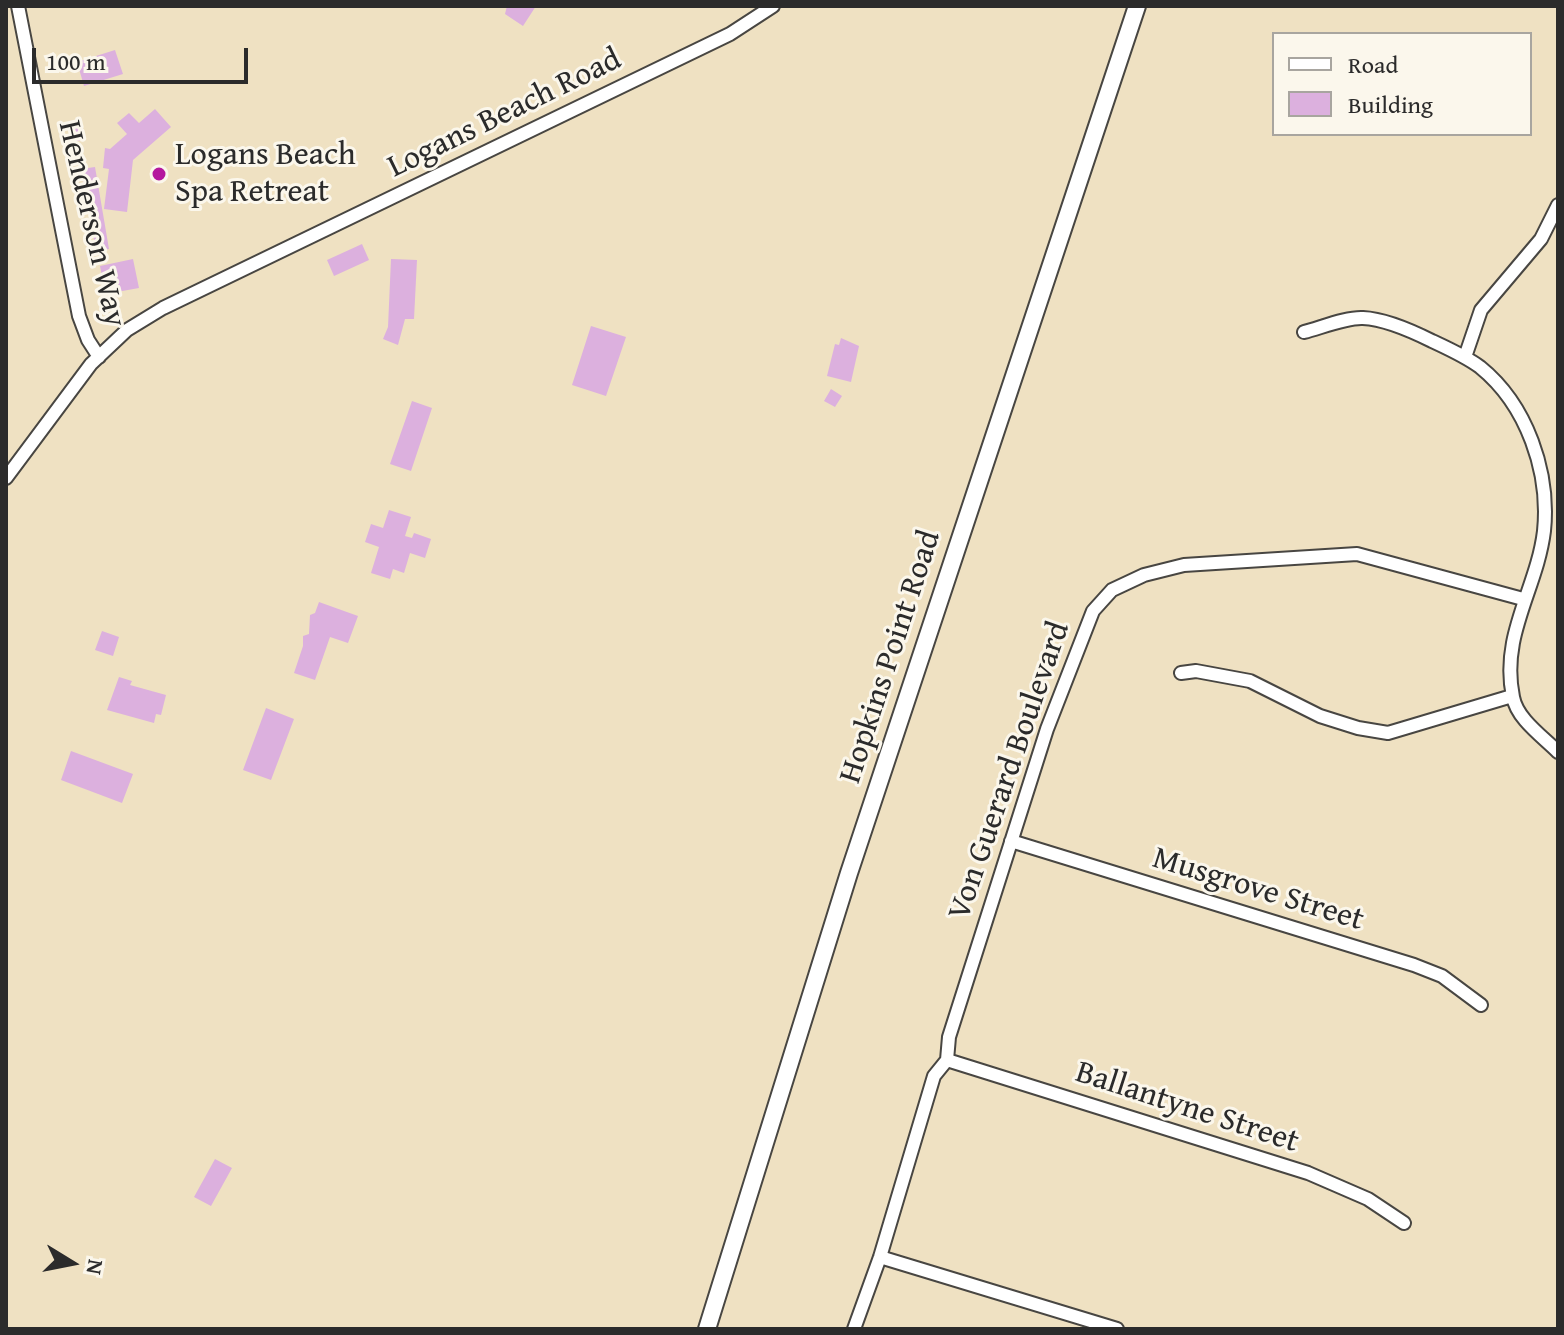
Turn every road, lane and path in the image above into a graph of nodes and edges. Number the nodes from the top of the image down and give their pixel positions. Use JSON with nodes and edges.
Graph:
{"nodes":[{"id":1,"x":18,"y":6,"type":"edge"},
{"id":2,"x":773,"y":6,"type":"edge"},
{"id":3,"x":1137,"y":6,"type":"edge"},
{"id":4,"x":1558,"y":205,"type":"edge"},
{"id":5,"x":1304,"y":332,"type":"dead end"},
{"id":6,"x":99,"y":357,"type":"junction"},
{"id":7,"x":1465,"y":357,"type":"junction"},
{"id":8,"x":6,"y":478,"type":"edge"},
{"id":9,"x":1523,"y":599,"type":"junction"},
{"id":10,"x":1181,"y":673,"type":"dead end"},
{"id":11,"x":1512,"y":696,"type":"junction"},
{"id":12,"x":1558,"y":752,"type":"edge"},
{"id":13,"x":1011,"y":841,"type":"junction"},
{"id":14,"x":1481,"y":1005,"type":"dead end"},
{"id":15,"x":947,"y":1060,"type":"junction"},
{"id":16,"x":1404,"y":1223,"type":"dead end"},
{"id":17,"x":880,"y":1257,"type":"junction"},
{"id":18,"x":707,"y":1329,"type":"edge"},
{"id":19,"x":854,"y":1329,"type":"edge"},
{"id":20,"x":1117,"y":1329,"type":"edge"}],
"edges":[{"from":1,"to":6,"type":"street","name":"Henderson Way"},
{"from":2,"to":6,"type":"street","name":"Logans Beach Road"},
{"from":3,"to":18,"type":"street","name":"Hopkins Point Road"},
{"from":4,"to":7,"type":"street"},
{"from":5,"to":7,"type":"street"},
{"from":6,"to":8,"type":"street","name":"Logans Beach Road"},
{"from":7,"to":9,"type":"street"},
{"from":9,"to":11,"type":"street"},
{"from":9,"to":13,"type":"street","name":"Von Guerard Boulevard"},
{"from":10,"to":11,"type":"street"},
{"from":11,"to":12,"type":"street"},
{"from":13,"to":14,"type":"street","name":"Musgrove Street"},
{"from":13,"to":15,"type":"street","name":"Von Guerard Boulevard"},
{"from":15,"to":16,"type":"street","name":"Ballantyne Street"},
{"from":15,"to":17,"type":"street","name":"Von Guerard Boulevard"},
{"from":17,"to":19,"type":"street","name":"Von Guerard Boulevard"},
{"from":17,"to":20,"type":"street"}]}
